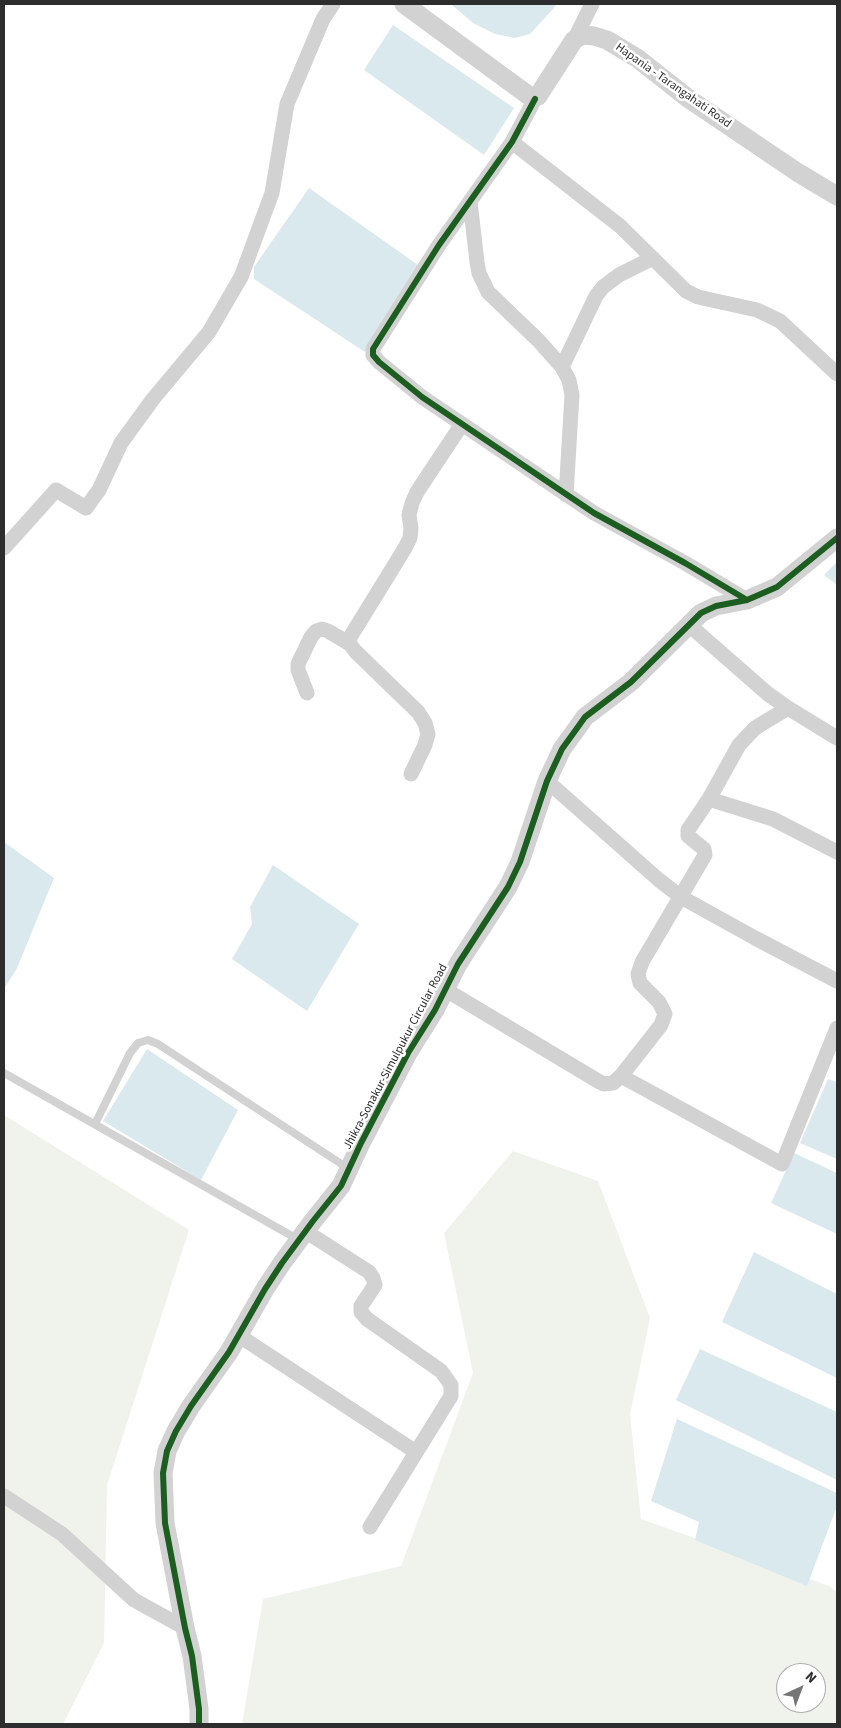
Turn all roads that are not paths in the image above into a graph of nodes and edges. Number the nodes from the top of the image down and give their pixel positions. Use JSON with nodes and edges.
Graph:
{"nodes":[{"id":1,"x":332,"y":4,"type":"edge"},
{"id":2,"x":404,"y":4,"type":"edge"},
{"id":3,"x":592,"y":4,"type":"edge"},
{"id":4,"x":574,"y":40,"type":"junction"},
{"id":5,"x":535,"y":98,"type":"junction"},
{"id":6,"x":512,"y":142,"type":"junction"},
{"id":7,"x":837,"y":196,"type":"edge"},
{"id":8,"x":470,"y":201,"type":"junction"},
{"id":9,"x":653,"y":258,"type":"junction"},
{"id":10,"x":562,"y":366,"type":"junction"},
{"id":11,"x":837,"y":374,"type":"edge"},
{"id":12,"x":462,"y":424,"type":"junction"},
{"id":13,"x":566,"y":495,"type":"junction"},
{"id":14,"x":837,"y":538,"type":"edge"},
{"id":15,"x":4,"y":548,"type":"edge"},
{"id":16,"x":747,"y":600,"type":"junction"},
{"id":17,"x":688,"y":624,"type":"junction"},
{"id":18,"x":350,"y":644,"type":"junction"},
{"id":19,"x":307,"y":693,"type":"dead end"},
{"id":20,"x":788,"y":708,"type":"junction"},
{"id":21,"x":837,"y":738,"type":"edge"},
{"id":22,"x":411,"y":774,"type":"dead end"},
{"id":23,"x":547,"y":781,"type":"junction"},
{"id":24,"x":708,"y":799,"type":"junction"},
{"id":25,"x":837,"y":852,"type":"edge"},
{"id":26,"x":681,"y":897,"type":"junction"},
{"id":27,"x":837,"y":982,"type":"edge"},
{"id":28,"x":446,"y":990,"type":"junction"},
{"id":29,"x":837,"y":1028,"type":"edge"},
{"id":30,"x":4,"y":1072,"type":"edge"},
{"id":31,"x":621,"y":1076,"type":"junction"},
{"id":32,"x":95,"y":1124,"type":"junction"},
{"id":33,"x":349,"y":1169,"type":"junction"},
{"id":34,"x":302,"y":1236,"type":"junction"},
{"id":35,"x":238,"y":1335,"type":"junction"},
{"id":36,"x":416,"y":1452,"type":"junction"},
{"id":37,"x":4,"y":1496,"type":"edge"},
{"id":38,"x":370,"y":1527,"type":"dead end"},
{"id":39,"x":185,"y":1628,"type":"junction"},
{"id":40,"x":199,"y":1724,"type":"edge"}],
"edges":[{"from":1,"to":15,"type":"street"},
{"from":2,"to":5,"type":"street"},
{"from":3,"to":4,"type":"street"},
{"from":4,"to":5,"type":"street"},
{"from":4,"to":7,"type":"street","name":"Hapania - Tarangahati Road"},
{"from":5,"to":6,"type":"street"},
{"from":6,"to":8,"type":"street"},
{"from":6,"to":9,"type":"street"},
{"from":8,"to":10,"type":"street"},
{"from":8,"to":12,"type":"street"},
{"from":9,"to":10,"type":"street"},
{"from":9,"to":11,"type":"street"},
{"from":10,"to":13,"type":"street"},
{"from":12,"to":13,"type":"street"},
{"from":12,"to":18,"type":"street"},
{"from":13,"to":16,"type":"street"},
{"from":14,"to":16,"type":"street","name":"Jhikra-Sonakur-Simulpukur Circular Road"},
{"from":16,"to":17,"type":"street","name":"Jhikra-Sonakur-Simulpukur Circular Road"},
{"from":17,"to":20,"type":"street"},
{"from":17,"to":23,"type":"street","name":"Jhikra-Sonakur-Simulpukur Circular Road"},
{"from":18,"to":19,"type":"street"},
{"from":18,"to":22,"type":"street"},
{"from":20,"to":21,"type":"street"},
{"from":20,"to":24,"type":"street"},
{"from":23,"to":26,"type":"street"},
{"from":23,"to":28,"type":"street","name":"Jhikra-Sonakur-Simulpukur Circular Road"},
{"from":24,"to":25,"type":"street"},
{"from":24,"to":26,"type":"street"},
{"from":26,"to":27,"type":"street"},
{"from":26,"to":31,"type":"street"},
{"from":28,"to":31,"type":"street"},
{"from":28,"to":33,"type":"street","name":"Jhikra-Sonakur-Simulpukur Circular Road"},
{"from":29,"to":31,"type":"street"},
{"from":30,"to":32,"type":"lane"},
{"from":32,"to":33,"type":"lane"},
{"from":32,"to":34,"type":"lane"},
{"from":33,"to":34,"type":"street","name":"Jhikra-Sonakur-Simulpukur Circular Road"},
{"from":34,"to":35,"type":"street","name":"Jhikra-Sonakur-Simulpukur Circular Road"},
{"from":34,"to":36,"type":"street"},
{"from":35,"to":36,"type":"street"},
{"from":35,"to":39,"type":"street","name":"Jhikra-Sonakur-Simulpukur Circular Road"},
{"from":36,"to":38,"type":"street"},
{"from":37,"to":39,"type":"street"},
{"from":39,"to":40,"type":"street","name":"Jhikra-Sonakur-Simulpukur Circular Road"}]}
